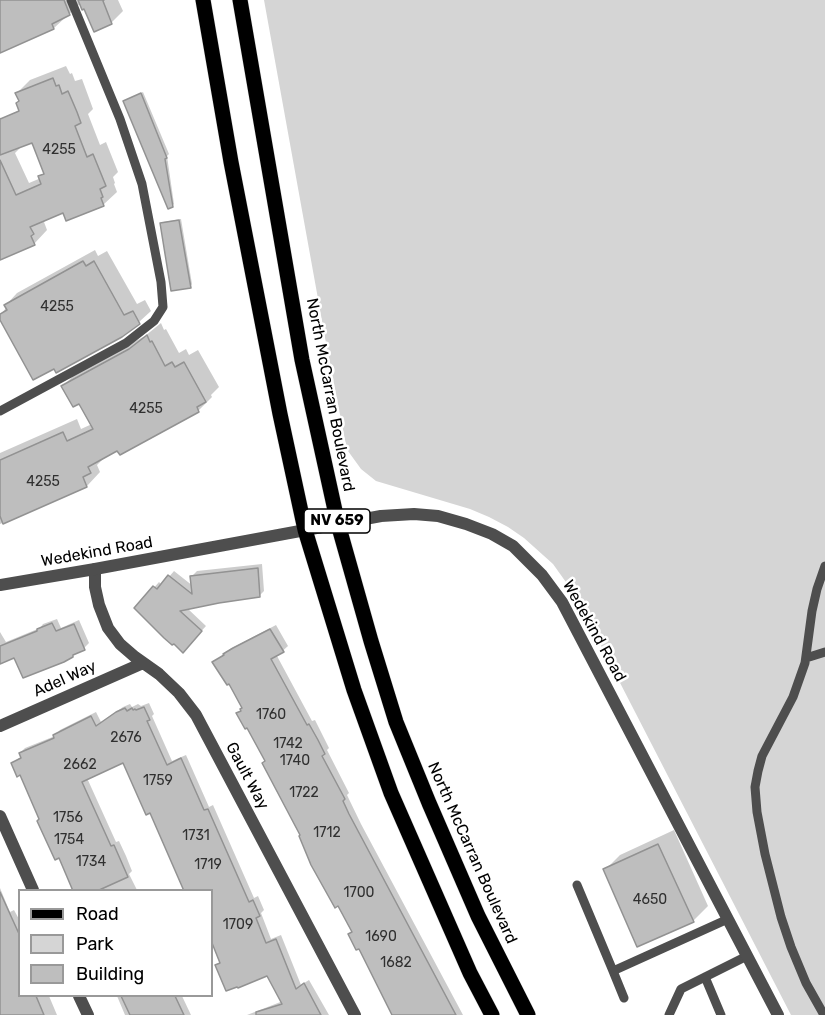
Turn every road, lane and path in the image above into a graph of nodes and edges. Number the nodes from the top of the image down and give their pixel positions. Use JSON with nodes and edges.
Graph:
{"nodes":[{"id":1,"x":71,"y":0,"type":"edge"},
{"id":2,"x":203,"y":0,"type":"edge"},
{"id":3,"x":240,"y":0,"type":"edge"},
{"id":4,"x":0,"y":411,"type":"edge"},
{"id":5,"x":338,"y":524,"type":"junction"},
{"id":6,"x":305,"y":530,"type":"junction"},
{"id":7,"x":825,"y":566,"type":"edge"},
{"id":8,"x":95,"y":569,"type":"junction"},
{"id":9,"x":0,"y":585,"type":"edge"},
{"id":10,"x":825,"y":652,"type":"edge"},
{"id":11,"x":806,"y":658,"type":"junction"},
{"id":12,"x":142,"y":663,"type":"junction"},
{"id":13,"x":0,"y":726,"type":"edge"},
{"id":14,"x":0,"y":816,"type":"edge"},
{"id":15,"x":577,"y":885,"type":"dead end"},
{"id":16,"x":32,"y":889,"type":"edge"},
{"id":17,"x":728,"y":919,"type":"junction"},
{"id":18,"x":747,"y":956,"type":"junction"},
{"id":19,"x":613,"y":971,"type":"junction"},
{"id":20,"x":705,"y":977,"type":"junction"},
{"id":21,"x":79,"y":997,"type":"edge"},
{"id":22,"x":624,"y":998,"type":"dead end"},
{"id":23,"x":88,"y":1015,"type":"edge"},
{"id":24,"x":355,"y":1015,"type":"edge"},
{"id":25,"x":492,"y":1015,"type":"edge"},
{"id":26,"x":528,"y":1015,"type":"edge"},
{"id":27,"x":669,"y":1015,"type":"edge"},
{"id":28,"x":721,"y":1015,"type":"edge"},
{"id":29,"x":778,"y":1015,"type":"edge"},
{"id":30,"x":824,"y":1015,"type":"edge"}],
"edges":[{"from":1,"to":4,"type":"lane"},
{"from":2,"to":6,"type":"main road","number":"NV 659"},
{"from":3,"to":5,"type":"main road","name":"North McCarran Boulevard","number":"NV 659"},
{"from":5,"to":6,"type":"street","name":"Wedekind Road"},
{"from":5,"to":17,"type":"street","name":"Wedekind Road"},
{"from":5,"to":26,"type":"main road","name":"North McCarran Boulevard","number":"NV 659"},
{"from":6,"to":8,"type":"street","name":"Wedekind Road"},
{"from":6,"to":25,"type":"main road","number":"NV 659"},
{"from":7,"to":11,"type":"lane"},
{"from":8,"to":9,"type":"street","name":"Wedekind Road"},
{"from":8,"to":12,"type":"street","name":"Gault Way"},
{"from":10,"to":11,"type":"lane"},
{"from":11,"to":30,"type":"lane"},
{"from":12,"to":13,"type":"street","name":"Adel Way"},
{"from":12,"to":24,"type":"street","name":"Gault Way"},
{"from":14,"to":16,"type":"street"},
{"from":15,"to":19,"type":"lane"},
{"from":17,"to":18,"type":"street","name":"Wedekind Road"},
{"from":17,"to":19,"type":"lane"},
{"from":18,"to":20,"type":"lane"},
{"from":18,"to":29,"type":"street","name":"Wedekind Road"},
{"from":19,"to":22,"type":"lane"},
{"from":20,"to":27,"type":"lane"},
{"from":20,"to":28,"type":"lane"},
{"from":21,"to":23,"type":"street"}]}
